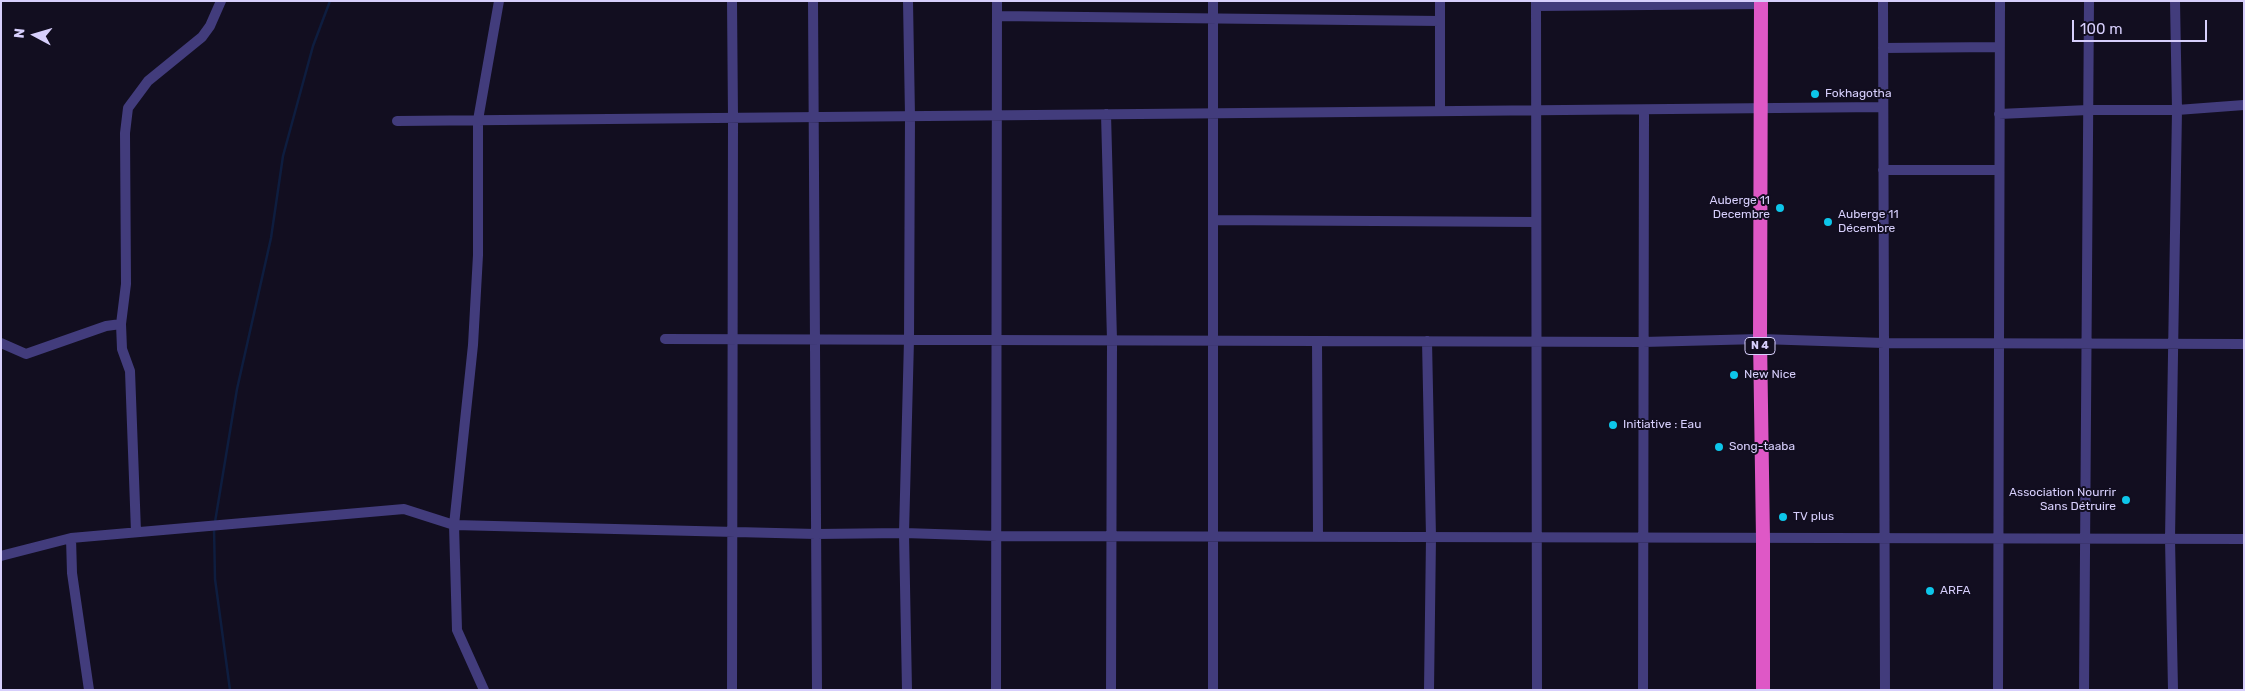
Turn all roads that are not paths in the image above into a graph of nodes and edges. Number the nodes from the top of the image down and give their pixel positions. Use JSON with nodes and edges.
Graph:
{"nodes":[{"id":1,"x":221,"y":1,"type":"edge"},
{"id":2,"x":499,"y":1,"type":"edge"},
{"id":3,"x":732,"y":1,"type":"edge"},
{"id":4,"x":813,"y":1,"type":"edge"},
{"id":5,"x":908,"y":1,"type":"edge"},
{"id":6,"x":997,"y":1,"type":"edge"},
{"id":7,"x":1213,"y":1,"type":"edge"},
{"id":8,"x":1440,"y":1,"type":"edge"},
{"id":9,"x":1883,"y":1,"type":"edge"},
{"id":10,"x":2000,"y":1,"type":"edge"},
{"id":11,"x":2089,"y":1,"type":"edge"},
{"id":12,"x":2175,"y":1,"type":"edge"},
{"id":13,"x":1761,"y":2,"type":"edge"},
{"id":14,"x":1536,"y":4,"type":"edge"},
{"id":15,"x":997,"y":16,"type":"junction"},
{"id":16,"x":1213,"y":18,"type":"junction"},
{"id":17,"x":1440,"y":22,"type":"junction"},
{"id":18,"x":1999,"y":46,"type":"junction"},
{"id":19,"x":1883,"y":48,"type":"junction"},
{"id":20,"x":2244,"y":105,"type":"edge"},
{"id":21,"x":1883,"y":107,"type":"junction"},
{"id":22,"x":1761,"y":109,"type":"junction"},
{"id":23,"x":1536,"y":110,"type":"junction"},
{"id":24,"x":1644,"y":110,"type":"junction"},
{"id":25,"x":2088,"y":110,"type":"junction"},
{"id":26,"x":2176,"y":110,"type":"junction"},
{"id":27,"x":1440,"y":111,"type":"junction"},
{"id":28,"x":1106,"y":114,"type":"junction"},
{"id":29,"x":1213,"y":114,"type":"junction"},
{"id":30,"x":1999,"y":114,"type":"junction"},
{"id":31,"x":910,"y":116,"type":"junction"},
{"id":32,"x":997,"y":116,"type":"junction"},
{"id":33,"x":814,"y":117,"type":"junction"},
{"id":34,"x":734,"y":118,"type":"junction"},
{"id":35,"x":478,"y":120,"type":"junction"},
{"id":36,"x":397,"y":121,"type":"dead end"},
{"id":37,"x":1883,"y":170,"type":"junction"},
{"id":38,"x":1999,"y":170,"type":"junction"},
{"id":39,"x":1213,"y":220,"type":"junction"},
{"id":40,"x":1536,"y":222,"type":"junction"},
{"id":41,"x":121,"y":324,"type":"junction"},
{"id":42,"x":665,"y":339,"type":"dead end"},
{"id":43,"x":1760,"y":339,"type":"junction"},
{"id":44,"x":733,"y":340,"type":"junction"},
{"id":45,"x":815,"y":340,"type":"junction"},
{"id":46,"x":909,"y":340,"type":"junction"},
{"id":47,"x":998,"y":340,"type":"junction"},
{"id":48,"x":1112,"y":340,"type":"junction"},
{"id":49,"x":1213,"y":341,"type":"junction"},
{"id":50,"x":1316,"y":341,"type":"junction"},
{"id":51,"x":1427,"y":341,"type":"junction"},
{"id":52,"x":1536,"y":342,"type":"junction"},
{"id":53,"x":1643,"y":342,"type":"junction"},
{"id":54,"x":1,"y":343,"type":"edge"},
{"id":55,"x":1884,"y":343,"type":"junction"},
{"id":56,"x":1998,"y":343,"type":"junction"},
{"id":57,"x":2086,"y":344,"type":"junction"},
{"id":58,"x":2173,"y":344,"type":"junction"},
{"id":59,"x":2244,"y":344,"type":"edge"},
{"id":60,"x":454,"y":525,"type":"junction"},
{"id":61,"x":732,"y":531,"type":"junction"},
{"id":62,"x":136,"y":532,"type":"junction"},
{"id":63,"x":904,"y":533,"type":"junction"},
{"id":64,"x":816,"y":534,"type":"junction"},
{"id":65,"x":997,"y":536,"type":"junction"},
{"id":66,"x":1110,"y":536,"type":"junction"},
{"id":67,"x":1214,"y":536,"type":"junction"},
{"id":68,"x":1318,"y":536,"type":"junction"},
{"id":69,"x":1431,"y":537,"type":"junction"},
{"id":70,"x":1536,"y":537,"type":"junction"},
{"id":71,"x":71,"y":538,"type":"junction"},
{"id":72,"x":1642,"y":538,"type":"junction"},
{"id":73,"x":1763,"y":538,"type":"junction"},
{"id":74,"x":1884,"y":538,"type":"junction"},
{"id":75,"x":1997,"y":538,"type":"junction"},
{"id":76,"x":2085,"y":539,"type":"junction"},
{"id":77,"x":2170,"y":539,"type":"junction"},
{"id":78,"x":2244,"y":539,"type":"edge"},
{"id":79,"x":1,"y":556,"type":"edge"},
{"id":80,"x":89,"y":690,"type":"edge"},
{"id":81,"x":484,"y":690,"type":"edge"},
{"id":82,"x":732,"y":690,"type":"edge"},
{"id":83,"x":817,"y":690,"type":"edge"},
{"id":84,"x":907,"y":690,"type":"edge"},
{"id":85,"x":996,"y":690,"type":"edge"},
{"id":86,"x":1111,"y":690,"type":"edge"},
{"id":87,"x":1213,"y":690,"type":"edge"},
{"id":88,"x":1429,"y":690,"type":"edge"},
{"id":89,"x":1537,"y":690,"type":"edge"},
{"id":90,"x":1643,"y":690,"type":"edge"},
{"id":91,"x":1763,"y":690,"type":"edge"},
{"id":92,"x":1885,"y":690,"type":"edge"},
{"id":93,"x":1998,"y":690,"type":"edge"},
{"id":94,"x":2084,"y":690,"type":"edge"},
{"id":95,"x":2173,"y":690,"type":"edge"}],
"edges":[{"from":1,"to":41,"type":"street"},
{"from":2,"to":35,"type":"street"},
{"from":3,"to":34,"type":"street"},
{"from":4,"to":33,"type":"street"},
{"from":5,"to":31,"type":"street"},
{"from":6,"to":15,"type":"street"},
{"from":7,"to":16,"type":"street"},
{"from":8,"to":17,"type":"street"},
{"from":9,"to":19,"type":"street"},
{"from":10,"to":18,"type":"street"},
{"from":11,"to":25,"type":"street"},
{"from":12,"to":26,"type":"street"},
{"from":13,"to":14,"type":"street"},
{"from":13,"to":22,"type":"highway","number":"N 4"},
{"from":14,"to":23,"type":"street"},
{"from":15,"to":16,"type":"street"},
{"from":15,"to":32,"type":"street"},
{"from":16,"to":17,"type":"street"},
{"from":16,"to":29,"type":"street"},
{"from":17,"to":27,"type":"street"},
{"from":18,"to":19,"type":"street"},
{"from":18,"to":30,"type":"street"},
{"from":19,"to":21,"type":"street"},
{"from":20,"to":26,"type":"street"},
{"from":21,"to":22,"type":"street"},
{"from":21,"to":37,"type":"street"},
{"from":22,"to":24,"type":"street"},
{"from":22,"to":43,"type":"highway","number":"N 4"},
{"from":23,"to":24,"type":"street"},
{"from":23,"to":27,"type":"street"},
{"from":23,"to":40,"type":"street"},
{"from":24,"to":53,"type":"street"},
{"from":25,"to":26,"type":"street"},
{"from":25,"to":30,"type":"street"},
{"from":25,"to":57,"type":"street"},
{"from":26,"to":58,"type":"street"},
{"from":27,"to":29,"type":"street"},
{"from":28,"to":29,"type":"street"},
{"from":28,"to":32,"type":"street"},
{"from":28,"to":48,"type":"street"},
{"from":29,"to":39,"type":"street"},
{"from":30,"to":38,"type":"street"},
{"from":31,"to":32,"type":"street"},
{"from":31,"to":33,"type":"street"},
{"from":31,"to":46,"type":"street"},
{"from":32,"to":47,"type":"street"},
{"from":33,"to":34,"type":"street"},
{"from":33,"to":45,"type":"street"},
{"from":34,"to":35,"type":"street"},
{"from":34,"to":44,"type":"street"},
{"from":35,"to":36,"type":"street"},
{"from":35,"to":60,"type":"street"},
{"from":37,"to":38,"type":"street"},
{"from":37,"to":55,"type":"street"},
{"from":38,"to":56,"type":"street"},
{"from":39,"to":40,"type":"street"},
{"from":39,"to":49,"type":"street"},
{"from":40,"to":52,"type":"street"},
{"from":41,"to":54,"type":"street"},
{"from":41,"to":62,"type":"street"},
{"from":42,"to":44,"type":"street"},
{"from":43,"to":53,"type":"street"},
{"from":43,"to":55,"type":"street"},
{"from":43,"to":73,"type":"highway","number":"N 4"},
{"from":44,"to":45,"type":"street"},
{"from":44,"to":61,"type":"street"},
{"from":45,"to":46,"type":"street"},
{"from":45,"to":64,"type":"street"},
{"from":46,"to":47,"type":"street"},
{"from":46,"to":63,"type":"street"},
{"from":47,"to":48,"type":"street"},
{"from":47,"to":65,"type":"street"},
{"from":48,"to":49,"type":"street"},
{"from":48,"to":66,"type":"street"},
{"from":49,"to":50,"type":"street"},
{"from":49,"to":67,"type":"street"},
{"from":50,"to":51,"type":"street"},
{"from":50,"to":68,"type":"street"},
{"from":51,"to":52,"type":"street"},
{"from":51,"to":69,"type":"street"},
{"from":52,"to":53,"type":"street"},
{"from":52,"to":70,"type":"street"},
{"from":53,"to":72,"type":"street"},
{"from":55,"to":56,"type":"street"},
{"from":55,"to":74,"type":"street"},
{"from":56,"to":57,"type":"street"},
{"from":56,"to":75,"type":"street"},
{"from":57,"to":58,"type":"street"},
{"from":57,"to":76,"type":"street"},
{"from":58,"to":59,"type":"street"},
{"from":58,"to":77,"type":"street"},
{"from":60,"to":61,"type":"street"},
{"from":60,"to":62,"type":"street"},
{"from":60,"to":81,"type":"street"},
{"from":61,"to":64,"type":"street"},
{"from":61,"to":82,"type":"street"},
{"from":62,"to":71,"type":"street"},
{"from":63,"to":64,"type":"street"},
{"from":63,"to":65,"type":"street"},
{"from":63,"to":84,"type":"street"},
{"from":64,"to":83,"type":"street"},
{"from":65,"to":66,"type":"street"},
{"from":65,"to":85,"type":"street"},
{"from":66,"to":67,"type":"street"},
{"from":66,"to":86,"type":"street"},
{"from":67,"to":68,"type":"street"},
{"from":67,"to":87,"type":"street"},
{"from":68,"to":69,"type":"street"},
{"from":69,"to":70,"type":"street"},
{"from":69,"to":88,"type":"street"},
{"from":70,"to":72,"type":"street"},
{"from":70,"to":89,"type":"street"},
{"from":71,"to":79,"type":"street"},
{"from":71,"to":80,"type":"street"},
{"from":72,"to":73,"type":"street"},
{"from":72,"to":90,"type":"street"},
{"from":73,"to":74,"type":"street"},
{"from":73,"to":91,"type":"highway","number":"N 4"},
{"from":74,"to":75,"type":"street"},
{"from":74,"to":92,"type":"street"},
{"from":75,"to":76,"type":"street"},
{"from":75,"to":93,"type":"street"},
{"from":76,"to":77,"type":"street"},
{"from":76,"to":94,"type":"street"},
{"from":77,"to":78,"type":"street"},
{"from":77,"to":95,"type":"street"}]}
